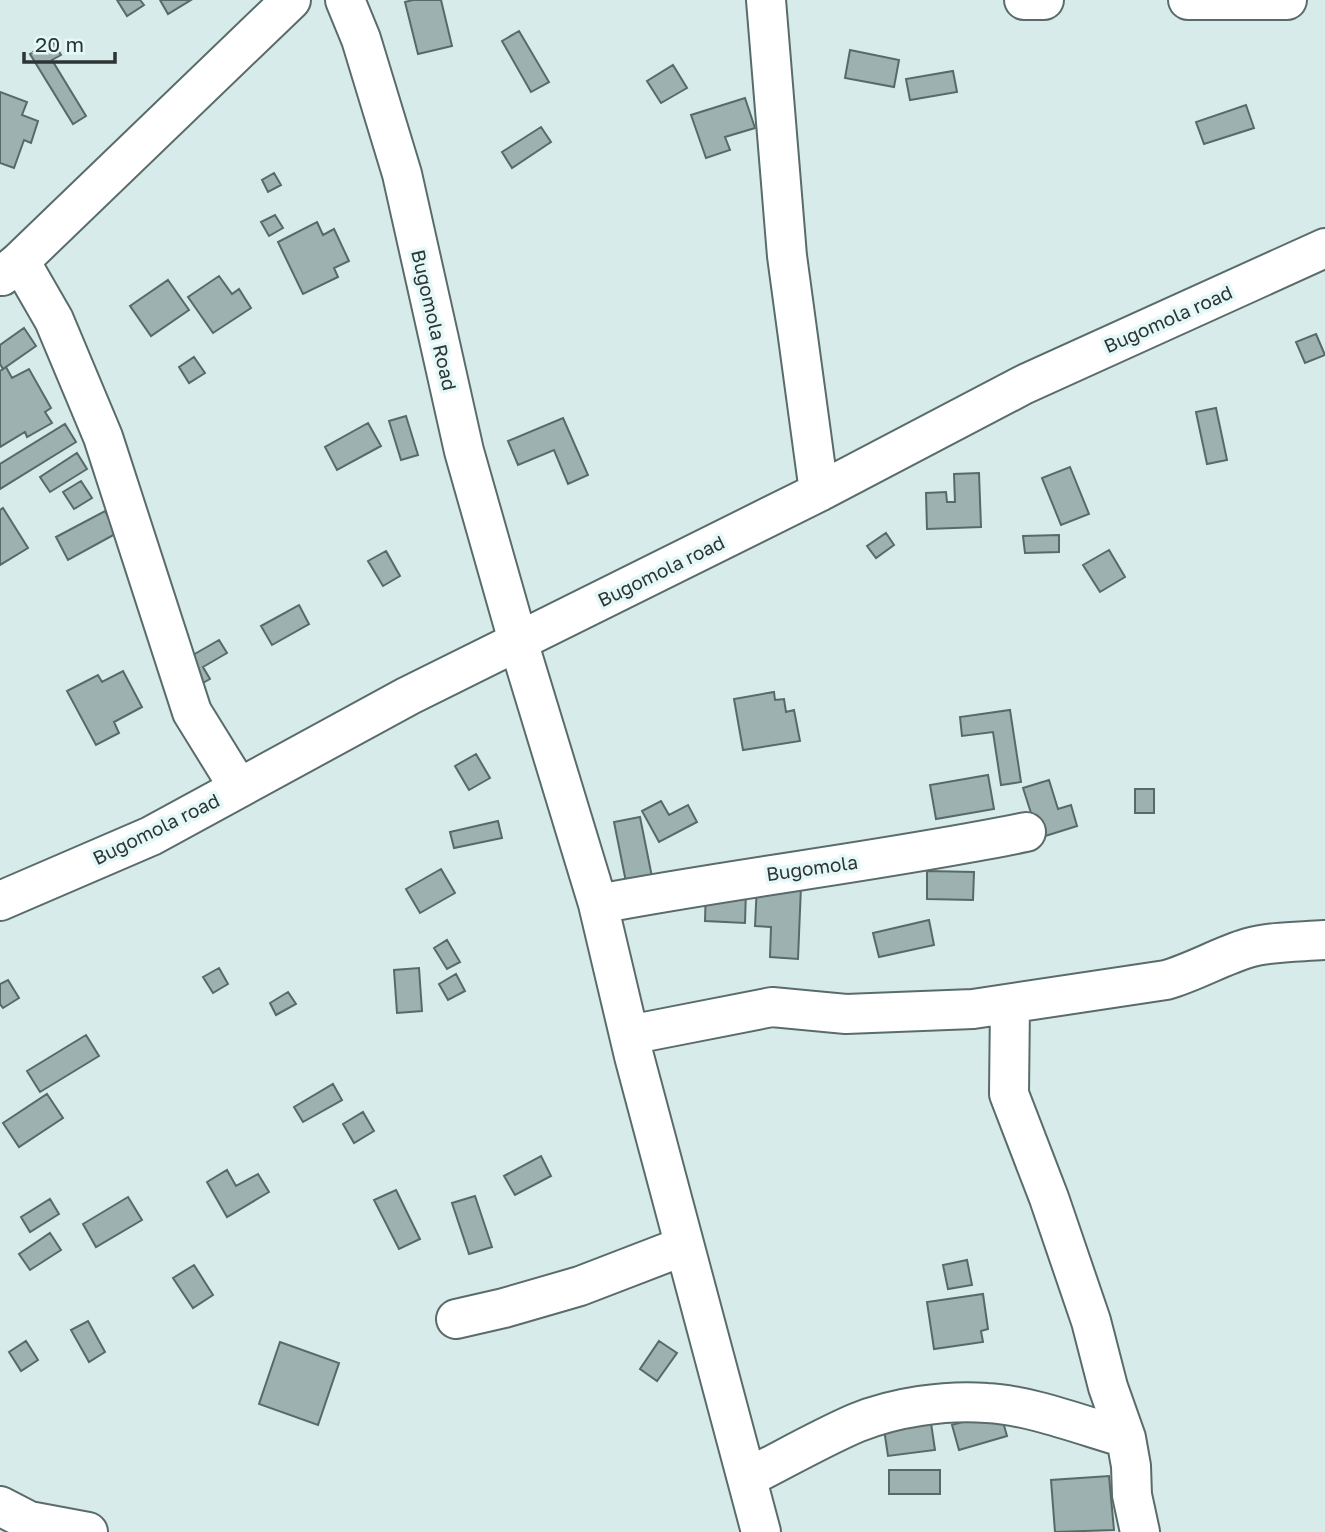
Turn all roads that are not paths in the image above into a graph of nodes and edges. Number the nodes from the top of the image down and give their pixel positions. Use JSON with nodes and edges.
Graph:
{"nodes":[{"id":1,"x":291,"y":0,"type":"edge"},
{"id":2,"x":345,"y":0,"type":"edge"},
{"id":3,"x":766,"y":0,"type":"edge"},
{"id":4,"x":1024,"y":0,"type":"edge"},
{"id":5,"x":1044,"y":0,"type":"edge"},
{"id":6,"x":1188,"y":0,"type":"edge"},
{"id":7,"x":1287,"y":0,"type":"edge"},
{"id":8,"x":1325,"y":248,"type":"edge"},
{"id":9,"x":10,"y":269,"type":"edge"},
{"id":10,"x":819,"y":492,"type":"junction"},
{"id":11,"x":517,"y":641,"type":"junction"},
{"id":12,"x":239,"y":788,"type":"junction"},
{"id":13,"x":1027,"y":832,"type":"dead end"},
{"id":14,"x":0,"y":901,"type":"edge"},
{"id":15,"x":598,"y":904,"type":"junction"},
{"id":16,"x":1325,"y":940,"type":"edge"},
{"id":17,"x":1010,"y":1004,"type":"junction"},
{"id":18,"x":629,"y":1035,"type":"junction"},
{"id":19,"x":684,"y":1246,"type":"junction"},
{"id":20,"x":456,"y":1319,"type":"dead end"},
{"id":21,"x":1126,"y":1438,"type":"junction"},
{"id":22,"x":747,"y":1478,"type":"junction"},
{"id":23,"x":0,"y":1506,"type":"edge"},
{"id":24,"x":88,"y":1532,"type":"edge"},
{"id":25,"x":761,"y":1532,"type":"edge"},
{"id":26,"x":1140,"y":1532,"type":"edge"}],
"edges":[{"from":1,"to":9,"type":"street"},
{"from":2,"to":11,"type":"street","name":"Bugomola Road"},
{"from":3,"to":10,"type":"street"},
{"from":4,"to":5,"type":"street"},
{"from":6,"to":7,"type":"street"},
{"from":8,"to":10,"type":"street","name":"Bugomola road"},
{"from":9,"to":12,"type":"street"},
{"from":10,"to":11,"type":"street","name":"Bugomola road"},
{"from":11,"to":12,"type":"street","name":"Bugomola road"},
{"from":11,"to":15,"type":"street","name":"Bugomola Road"},
{"from":12,"to":14,"type":"street","name":"Bugomola road"},
{"from":13,"to":15,"type":"street","name":"Bugomola"},
{"from":15,"to":18,"type":"street","name":"Bugomola Road"},
{"from":16,"to":17,"type":"street"},
{"from":17,"to":18,"type":"street"},
{"from":17,"to":21,"type":"street"},
{"from":18,"to":19,"type":"street","name":"Bugomola Road"},
{"from":19,"to":20,"type":"street"},
{"from":19,"to":22,"type":"street","name":"Bugomola Road"},
{"from":21,"to":22,"type":"street"},
{"from":21,"to":26,"type":"street"},
{"from":22,"to":25,"type":"street","name":"Bugomola Road"},
{"from":23,"to":24,"type":"street"}]}
